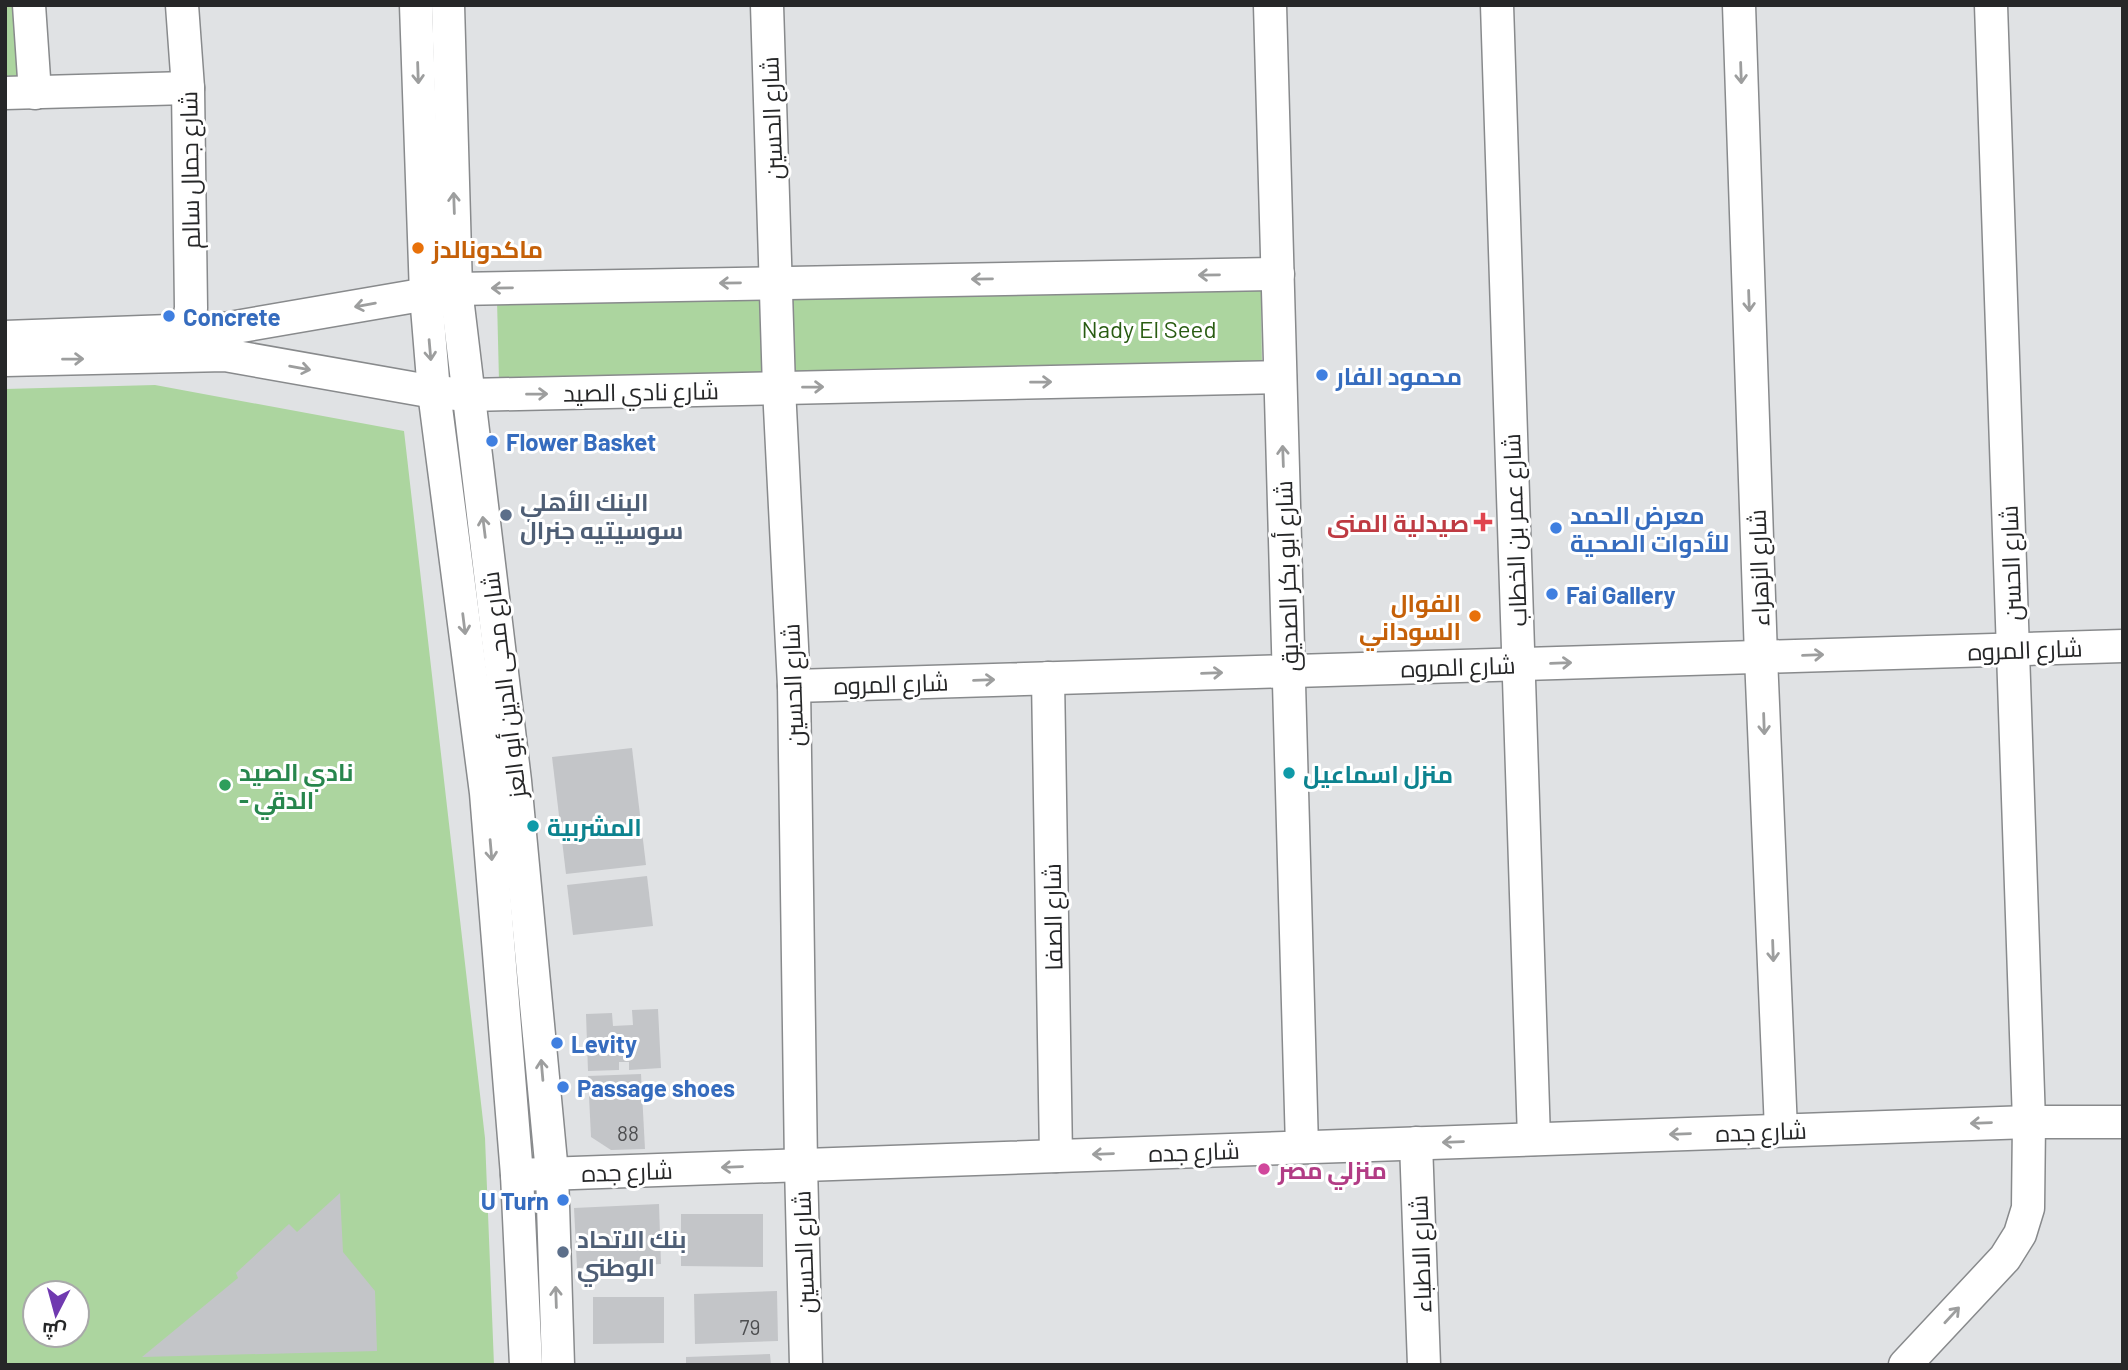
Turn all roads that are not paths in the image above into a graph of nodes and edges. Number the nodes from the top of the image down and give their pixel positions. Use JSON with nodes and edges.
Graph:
{"nodes":[{"id":1,"x":29,"y":5,"type":"edge"},
{"id":2,"x":182,"y":5,"type":"edge"},
{"id":3,"x":416,"y":5,"type":"edge"},
{"id":4,"x":449,"y":5,"type":"edge"},
{"id":5,"x":767,"y":5,"type":"edge"},
{"id":6,"x":1270,"y":5,"type":"edge"},
{"id":7,"x":1497,"y":5,"type":"edge"},
{"id":8,"x":1739,"y":5,"type":"edge"},
{"id":9,"x":1991,"y":5,"type":"edge"},
{"id":10,"x":188,"y":88,"type":"junction"},
{"id":11,"x":20,"y":93,"type":"edge"},
{"id":12,"x":1278,"y":274,"type":"junction"},
{"id":13,"x":776,"y":282,"type":"junction"},
{"id":14,"x":456,"y":289,"type":"junction"},
{"id":15,"x":426,"y":295,"type":"junction"},
{"id":16,"x":182,"y":332,"type":"junction"},
{"id":17,"x":5,"y":337,"type":"edge"},
{"id":18,"x":5,"y":360,"type":"edge"},
{"id":19,"x":1280,"y":377,"type":"junction"},
{"id":20,"x":779,"y":388,"type":"junction"},
{"id":21,"x":434,"y":392,"type":"junction"},
{"id":22,"x":468,"y":396,"type":"junction"},
{"id":23,"x":2123,"y":646,"type":"edge"},
{"id":24,"x":2013,"y":649,"type":"junction"},
{"id":25,"x":1761,"y":657,"type":"junction"},
{"id":26,"x":1518,"y":664,"type":"junction"},
{"id":27,"x":1289,"y":671,"type":"junction"},
{"id":28,"x":1048,"y":678,"type":"junction"},
{"id":29,"x":794,"y":686,"type":"junction"},
{"id":30,"x":2029,"y":1122,"type":"junction"},
{"id":31,"x":2123,"y":1122,"type":"edge"},
{"id":32,"x":1781,"y":1130,"type":"junction"},
{"id":33,"x":1534,"y":1139,"type":"junction"},
{"id":34,"x":1416,"y":1143,"type":"junction"},
{"id":35,"x":1302,"y":1147,"type":"junction"},
{"id":36,"x":1056,"y":1156,"type":"junction"},
{"id":37,"x":801,"y":1165,"type":"junction"},
{"id":38,"x":552,"y":1173,"type":"junction"},
{"id":39,"x":517,"y":1175,"type":"junction"},
{"id":40,"x":527,"y":1365,"type":"edge"},
{"id":41,"x":558,"y":1365,"type":"edge"},
{"id":42,"x":806,"y":1365,"type":"edge"},
{"id":43,"x":1424,"y":1365,"type":"edge"},
{"id":44,"x":1905,"y":1365,"type":"edge"}],
"edges":[{"from":1,"to":11,"type":"street"},
{"from":2,"to":10,"type":"street","name":"شارع جمال سالم"},
{"from":3,"to":15,"type":"street","name":"شارع محى الدين أبو العز","one_way":true},
{"from":14,"to":4,"type":"street","name":"شارع محى الدين أبو العز","one_way":true},
{"from":5,"to":13,"type":"street","name":"شارع الحسين"},
{"from":6,"to":12,"type":"street","name":"شارع أبو بكر الصديق"},
{"from":7,"to":26,"type":"street","name":"شارع عمر بن الخطاب"},
{"from":8,"to":25,"type":"street","name":"شارع الزهراء","one_way":true},
{"from":9,"to":24,"type":"street","name":"شارع الحسن"},
{"from":10,"to":11,"type":"street"},
{"from":10,"to":16,"type":"street","name":"شارع جمال سالم"},
{"from":12,"to":13,"type":"street","one_way":true},
{"from":12,"to":19,"type":"street","name":"شارع أبو بكر الصديق"},
{"from":13,"to":14,"type":"street","one_way":true},
{"from":13,"to":20,"type":"street","name":"شارع الحسين"},
{"from":14,"to":15,"type":"street"},
{"from":14,"to":22,"type":"street","name":"شارع محى الدين أبو العز"},
{"from":15,"to":16,"type":"street","one_way":true},
{"from":15,"to":21,"type":"street","name":"شارع محى الدين أبو العز","one_way":true},
{"from":16,"to":17,"type":"street"},
{"from":18,"to":21,"type":"street","name":"شارع نادي الصيد","one_way":true},
{"from":20,"to":19,"type":"street","name":"شارع نادي الصيد","one_way":true},
{"from":27,"to":19,"type":"street","name":"شارع أبو بكر الصديق","one_way":true},
{"from":22,"to":20,"type":"street","name":"شارع نادي الصيد","one_way":true},
{"from":20,"to":29,"type":"street","name":"شارع الحسين"},
{"from":21,"to":22,"type":"street","name":"شارع نادي الصيد"},
{"from":21,"to":39,"type":"street","name":"شارع محى الدين أبو العز","one_way":true},
{"from":38,"to":22,"type":"street","name":"شارع محى الدين أبو العز","one_way":true},
{"from":23,"to":24,"type":"street","name":"شارع المروه"},
{"from":25,"to":24,"type":"street","name":"شارع المروه","one_way":true},
{"from":24,"to":30,"type":"street","name":"شارع الحسن"},
{"from":26,"to":25,"type":"street","name":"شارع المروه","one_way":true},
{"from":25,"to":32,"type":"street","name":"شارع الزهراء","one_way":true},
{"from":26,"to":27,"type":"street","name":"شارع المروه"},
{"from":26,"to":33,"type":"street","name":"شارع عمر بن الخطاب"},
{"from":28,"to":27,"type":"street","name":"شارع المروه","one_way":true},
{"from":27,"to":35,"type":"street","name":"شارع أبو بكر الصديق"},
{"from":29,"to":28,"type":"street","name":"شارع المروه","one_way":true},
{"from":28,"to":36,"type":"street","name":"شارع الصفا"},
{"from":29,"to":37,"type":"street","name":"شارع الحسين"},
{"from":30,"to":31,"type":"street","name":"شارع جده"},
{"from":30,"to":32,"type":"street","name":"شارع جده","one_way":true},
{"from":44,"to":30,"type":"street","name":"شارع الحسن","one_way":true},
{"from":32,"to":33,"type":"street","name":"شارع جده","one_way":true},
{"from":33,"to":34,"type":"street","name":"شارع جده","one_way":true},
{"from":34,"to":35,"type":"street","name":"شارع جده"},
{"from":34,"to":43,"type":"street","name":"شارع الاطباء"},
{"from":35,"to":36,"type":"street","name":"شارع جده","one_way":true},
{"from":36,"to":37,"type":"street","name":"شارع جده"},
{"from":37,"to":38,"type":"street","name":"شارع جده","one_way":true},
{"from":37,"to":42,"type":"street","name":"شارع الحسين"},
{"from":38,"to":39,"type":"street","name":"شارع جده"},
{"from":41,"to":38,"type":"street","name":"شارع محى الدين أبو العز","one_way":true},
{"from":39,"to":40,"type":"street","name":"شارع محى الدين أبو العز"}]}
